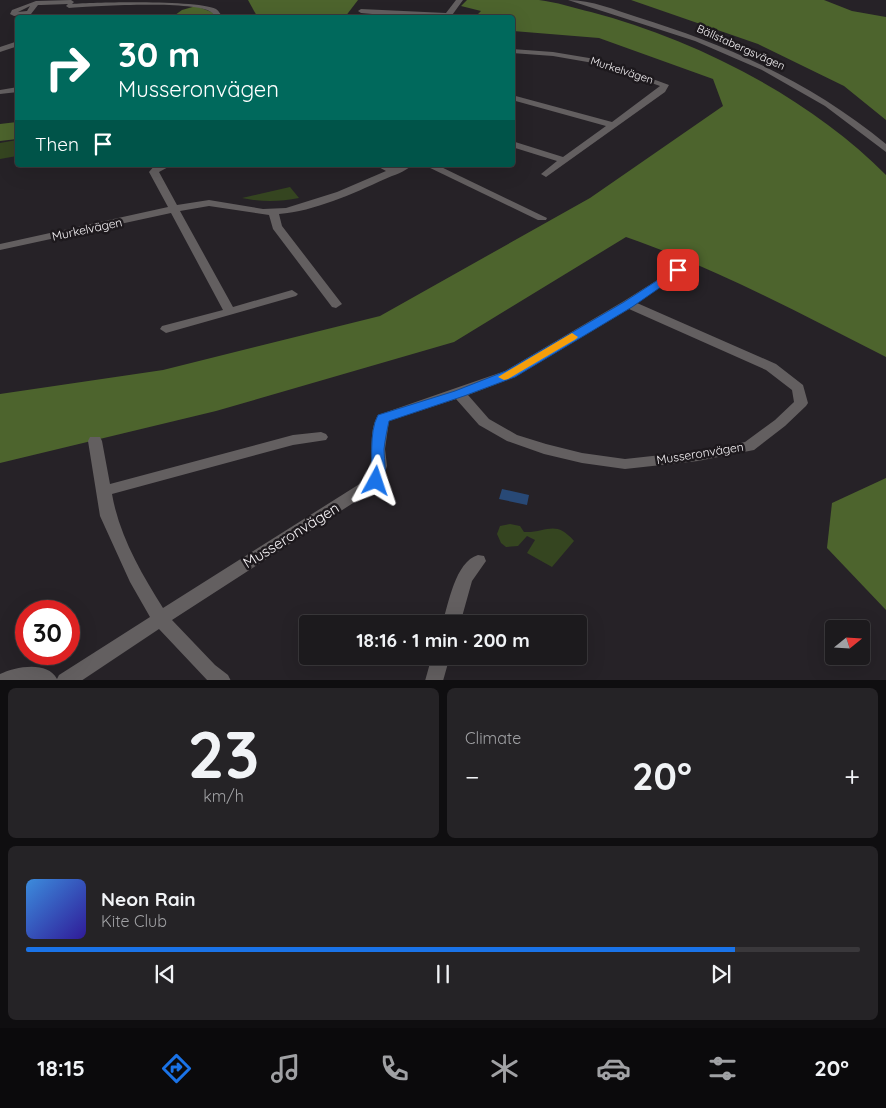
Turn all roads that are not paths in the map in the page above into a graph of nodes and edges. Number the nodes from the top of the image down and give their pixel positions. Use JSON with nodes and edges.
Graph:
{"nodes":[{"id":1,"x":460,"y":0,"type":"edge"},
{"id":2,"x":570,"y":0,"type":"edge"},
{"id":3,"x":36,"y":3,"type":"dead end"},
{"id":4,"x":70,"y":5,"type":"edge"},
{"id":5,"x":361,"y":11,"type":"dead end"},
{"id":6,"x":217,"y":15,"type":"edge"},
{"id":7,"x":386,"y":15,"type":"edge"},
{"id":8,"x":447,"y":15,"type":"edge"},
{"id":9,"x":15,"y":45,"type":"edge"},
{"id":10,"x":2,"y":50,"type":"edge"},
{"id":11,"x":515,"y":51,"type":"edge"},
{"id":12,"x":15,"y":53,"type":"edge"},
{"id":13,"x":15,"y":90,"type":"edge"},
{"id":14,"x":0,"y":92,"type":"edge"},
{"id":15,"x":515,"y":98,"type":"edge"},
{"id":16,"x":614,"y":125,"type":"junction"},
{"id":17,"x":515,"y":145,"type":"edge"},
{"id":18,"x":886,"y":149,"type":"edge"},
{"id":19,"x":564,"y":160,"type":"junction"},
{"id":20,"x":158,"y":167,"type":"edge"},
{"id":21,"x":384,"y":167,"type":"edge"},
{"id":22,"x":403,"y":167,"type":"edge"},
{"id":23,"x":433,"y":167,"type":"edge"},
{"id":24,"x":394,"y":172,"type":"junction"},
{"id":25,"x":546,"y":174,"type":"dead end"},
{"id":26,"x":174,"y":210,"type":"junction"},
{"id":27,"x":273,"y":212,"type":"junction"},
{"id":28,"x":542,"y":218,"type":"dead end"},
{"id":29,"x":0,"y":247,"type":"edge"},
{"id":30,"x":678,"y":270,"type":"dead end"},
{"id":31,"x":292,"y":294,"type":"dead end"},
{"id":32,"x":336,"y":304,"type":"dead end"},
{"id":33,"x":628,"y":304,"type":"junction"},
{"id":34,"x":230,"y":312,"type":"junction"},
{"id":35,"x":166,"y":329,"type":"dead end"},
{"id":36,"x":459,"y":394,"type":"junction"},
{"id":37,"x":321,"y":437,"type":"dead end"},
{"id":38,"x":96,"y":442,"type":"dead end"},
{"id":39,"x":103,"y":491,"type":"junction"},
{"id":40,"x":478,"y":561,"type":"dead end"},
{"id":41,"x":454,"y":615,"type":"edge"},
{"id":42,"x":160,"y":618,"type":"junction"},
{"id":43,"x":438,"y":665,"type":"edge"},
{"id":44,"x":3,"y":680,"type":"edge"},
{"id":45,"x":49,"y":680,"type":"edge"},
{"id":46,"x":65,"y":680,"type":"edge"},
{"id":47,"x":222,"y":680,"type":"edge"},
{"id":48,"x":434,"y":680,"type":"edge"}],
"edges":[{"from":1,"to":8,"type":"street"},
{"from":2,"to":18,"type":"street","name":"Bällstabergsvägen"},
{"from":3,"to":4,"type":"street"},
{"from":4,"to":6,"type":"street"},
{"from":5,"to":7,"type":"street"},
{"from":9,"to":10,"type":"street"},
{"from":10,"to":12,"type":"street"},
{"from":11,"to":16,"type":"street","name":"Murkelvägen"},
{"from":13,"to":14,"type":"street"},
{"from":15,"to":16,"type":"street"},
{"from":16,"to":19,"type":"street","name":"Murkelvägen"},
{"from":17,"to":19,"type":"street"},
{"from":19,"to":25,"type":"street","name":"Murkelvägen"},
{"from":20,"to":26,"type":"street"},
{"from":21,"to":24,"type":"street"},
{"from":22,"to":24,"type":"street","name":"Murkelvägen"},
{"from":23,"to":28,"type":"street"},
{"from":24,"to":27,"type":"street","name":"Murkelvägen"},
{"from":26,"to":27,"type":"street","name":"Murkelvägen"},
{"from":26,"to":29,"type":"street","name":"Murkelvägen"},
{"from":26,"to":34,"type":"street"},
{"from":27,"to":32,"type":"street"},
{"from":30,"to":33,"type":"street","name":"Musseronvägen"},
{"from":31,"to":34,"type":"street"},
{"from":33,"to":36,"type":"street","name":"Musseronvägen"},
{"from":33,"to":36,"type":"street","name":"Musseronvägen"},
{"from":34,"to":35,"type":"street"},
{"from":36,"to":42,"type":"street","name":"Musseronvägen"},
{"from":37,"to":39,"type":"street"},
{"from":38,"to":39,"type":"street"},
{"from":39,"to":42,"type":"street"},
{"from":40,"to":41,"type":"street"},
{"from":42,"to":46,"type":"street","name":"Musseronvägen"},
{"from":42,"to":47,"type":"street"},
{"from":43,"to":48,"type":"street"},
{"from":44,"to":45,"type":"street"}]}
